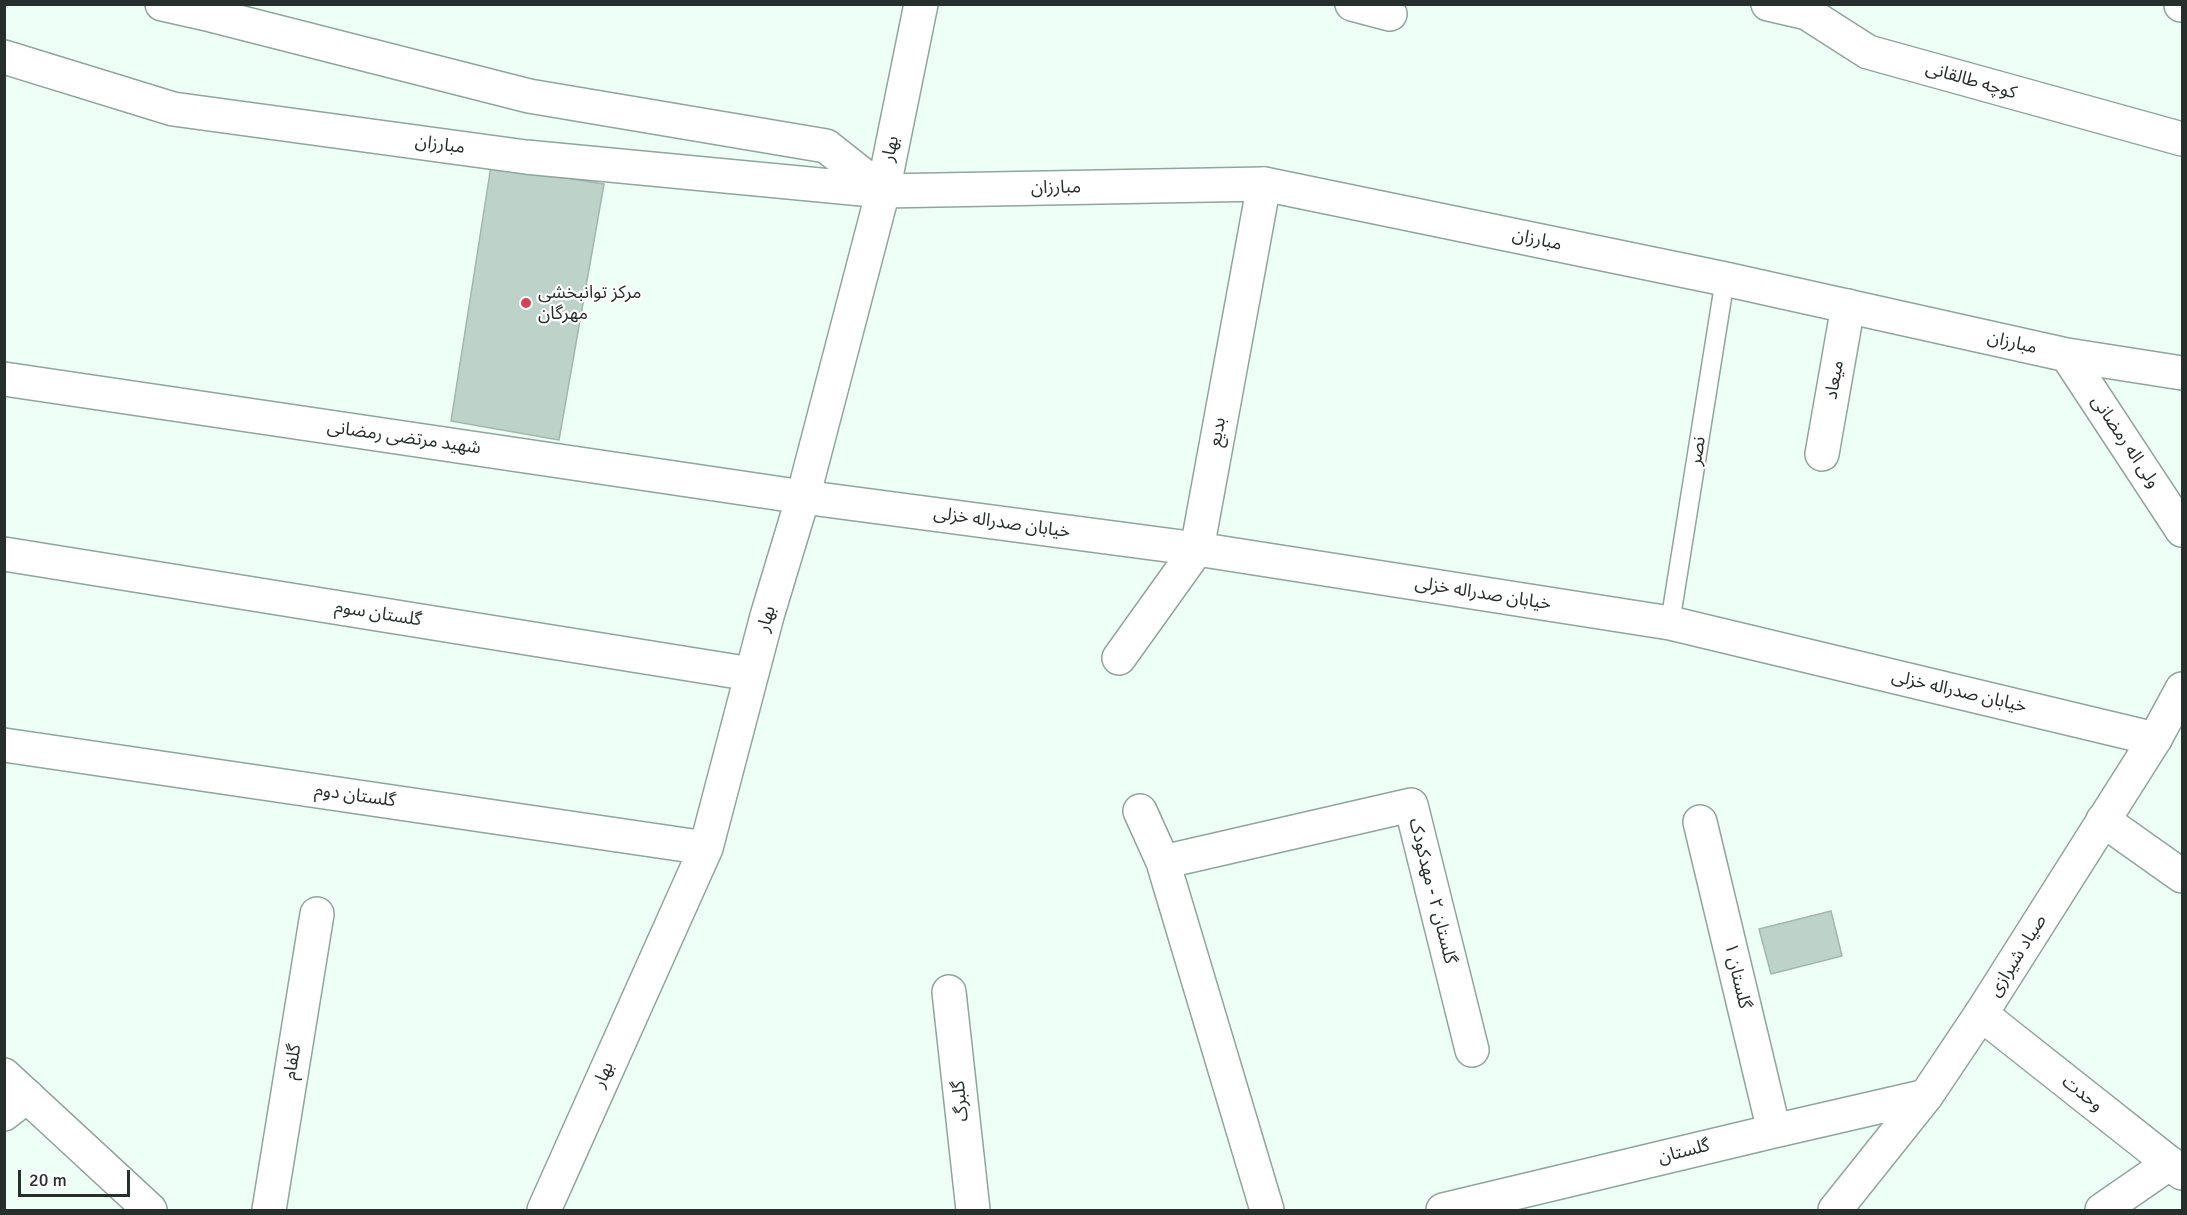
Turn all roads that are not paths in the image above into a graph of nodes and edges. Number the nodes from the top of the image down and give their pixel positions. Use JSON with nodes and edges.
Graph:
{"nodes":[{"id":1,"x":162,"y":4,"type":"edge"},
{"id":2,"x":921,"y":4,"type":"edge"},
{"id":3,"x":1352,"y":4,"type":"edge"},
{"id":4,"x":1768,"y":4,"type":"edge"},
{"id":5,"x":212,"y":10,"type":"edge"},
{"id":6,"x":1390,"y":14,"type":"dead end"},
{"id":7,"x":4,"y":57,"type":"edge"},
{"id":8,"x":2182,"y":139,"type":"edge"},
{"id":9,"x":1264,"y":184,"type":"junction"},
{"id":10,"x":883,"y":191,"type":"junction"},
{"id":11,"x":1725,"y":279,"type":"junction"},
{"id":12,"x":1848,"y":306,"type":"junction"},
{"id":13,"x":2067,"y":355,"type":"junction"},
{"id":14,"x":2182,"y":373,"type":"edge"},
{"id":15,"x":4,"y":379,"type":"edge"},
{"id":16,"x":1822,"y":454,"type":"dead end"},
{"id":17,"x":803,"y":497,"type":"junction"},
{"id":18,"x":2182,"y":530,"type":"edge"},
{"id":19,"x":1197,"y":549,"type":"junction"},
{"id":20,"x":4,"y":554,"type":"edge"},
{"id":21,"x":1670,"y":623,"type":"junction"},
{"id":22,"x":1119,"y":658,"type":"dead end"},
{"id":23,"x":752,"y":674,"type":"junction"},
{"id":24,"x":2182,"y":688,"type":"edge"},
{"id":25,"x":2155,"y":738,"type":"junction"},
{"id":26,"x":4,"y":745,"type":"edge"},
{"id":27,"x":1140,"y":811,"type":"dead end"},
{"id":28,"x":2103,"y":820,"type":"junction"},
{"id":29,"x":1700,"y":822,"type":"dead end"},
{"id":30,"x":706,"y":848,"type":"junction"},
{"id":31,"x":1163,"y":862,"type":"junction"},
{"id":32,"x":2182,"y":876,"type":"edge"},
{"id":33,"x":317,"y":914,"type":"dead end"},
{"id":34,"x":949,"y":992,"type":"dead end"},
{"id":35,"x":1982,"y":1014,"type":"junction"},
{"id":36,"x":1472,"y":1050,"type":"dead end"},
{"id":37,"x":12,"y":1095,"type":"edge"},
{"id":38,"x":1926,"y":1096,"type":"junction"},
{"id":39,"x":1774,"y":1131,"type":"junction"},
{"id":40,"x":2176,"y":1168,"type":"edge"},
{"id":41,"x":150,"y":1210,"type":"edge"},
{"id":42,"x":269,"y":1210,"type":"edge"},
{"id":43,"x":544,"y":1210,"type":"edge"},
{"id":44,"x":973,"y":1210,"type":"edge"},
{"id":45,"x":1267,"y":1210,"type":"edge"},
{"id":46,"x":1443,"y":1210,"type":"edge"},
{"id":47,"x":1835,"y":1210,"type":"edge"},
{"id":48,"x":2102,"y":1210,"type":"edge"}],
"edges":[{"from":1,"to":5,"type":"street"},
{"from":2,"to":10,"type":"street","name":"بهار"},
{"from":3,"to":6,"type":"street"},
{"from":4,"to":8,"type":"street","name":"کوچه طالقانی"},
{"from":5,"to":10,"type":"street"},
{"from":7,"to":10,"type":"street","name":"مبارزان"},
{"from":9,"to":10,"type":"street","name":"مبارزان"},
{"from":9,"to":11,"type":"street","name":"مبارزان"},
{"from":9,"to":19,"type":"street","name":"بدیع"},
{"from":10,"to":17,"type":"street","name":"بهار"},
{"from":11,"to":12,"type":"street","name":"مبارزان"},
{"from":11,"to":21,"type":"lane","name":"نصر"},
{"from":12,"to":13,"type":"street","name":"مبارزان"},
{"from":12,"to":16,"type":"street","name":"میعاد"},
{"from":13,"to":14,"type":"street","name":"مبارزان"},
{"from":13,"to":18,"type":"street","name":"ولی اله رمضانی"},
{"from":15,"to":17,"type":"street","name":"شهید مرتضی رمضانی"},
{"from":17,"to":19,"type":"street","name":"خیابان صدراله خزلی"},
{"from":17,"to":23,"type":"street","name":"بهار"},
{"from":19,"to":21,"type":"street","name":"خیابان صدراله خزلی"},
{"from":19,"to":22,"type":"street","name":"بدیع"},
{"from":20,"to":23,"type":"street","name":"گلستان سوم"},
{"from":21,"to":25,"type":"street","name":"خیابان صدراله خزلی"},
{"from":23,"to":30,"type":"street","name":"بهار"},
{"from":24,"to":25,"type":"street","name":"صیاد شیرازی"},
{"from":25,"to":28,"type":"street","name":"صیاد شیرازی"},
{"from":26,"to":30,"type":"street","name":"گلستان دوم"},
{"from":27,"to":31,"type":"street"},
{"from":28,"to":32,"type":"street"},
{"from":28,"to":35,"type":"street","name":"صیاد شیرازی"},
{"from":29,"to":39,"type":"street","name":"گلستان ۱"},
{"from":30,"to":43,"type":"street","name":"بهار"},
{"from":31,"to":36,"type":"street","name":"گلستان ۲ - مهدکودک"},
{"from":31,"to":45,"type":"street"},
{"from":33,"to":42,"type":"street","name":"گلفام"},
{"from":34,"to":44,"type":"street","name":"گلبرگ"},
{"from":35,"to":38,"type":"street","name":"صیاد شیرازی"},
{"from":35,"to":40,"type":"street","name":"وحدت"},
{"from":37,"to":41,"type":"street"},
{"from":38,"to":39,"type":"street","name":"گلستان"},
{"from":38,"to":47,"type":"street","name":"صیاد شیرازی"},
{"from":39,"to":46,"type":"street","name":"گلستان"},
{"from":40,"to":48,"type":"street"}]}
